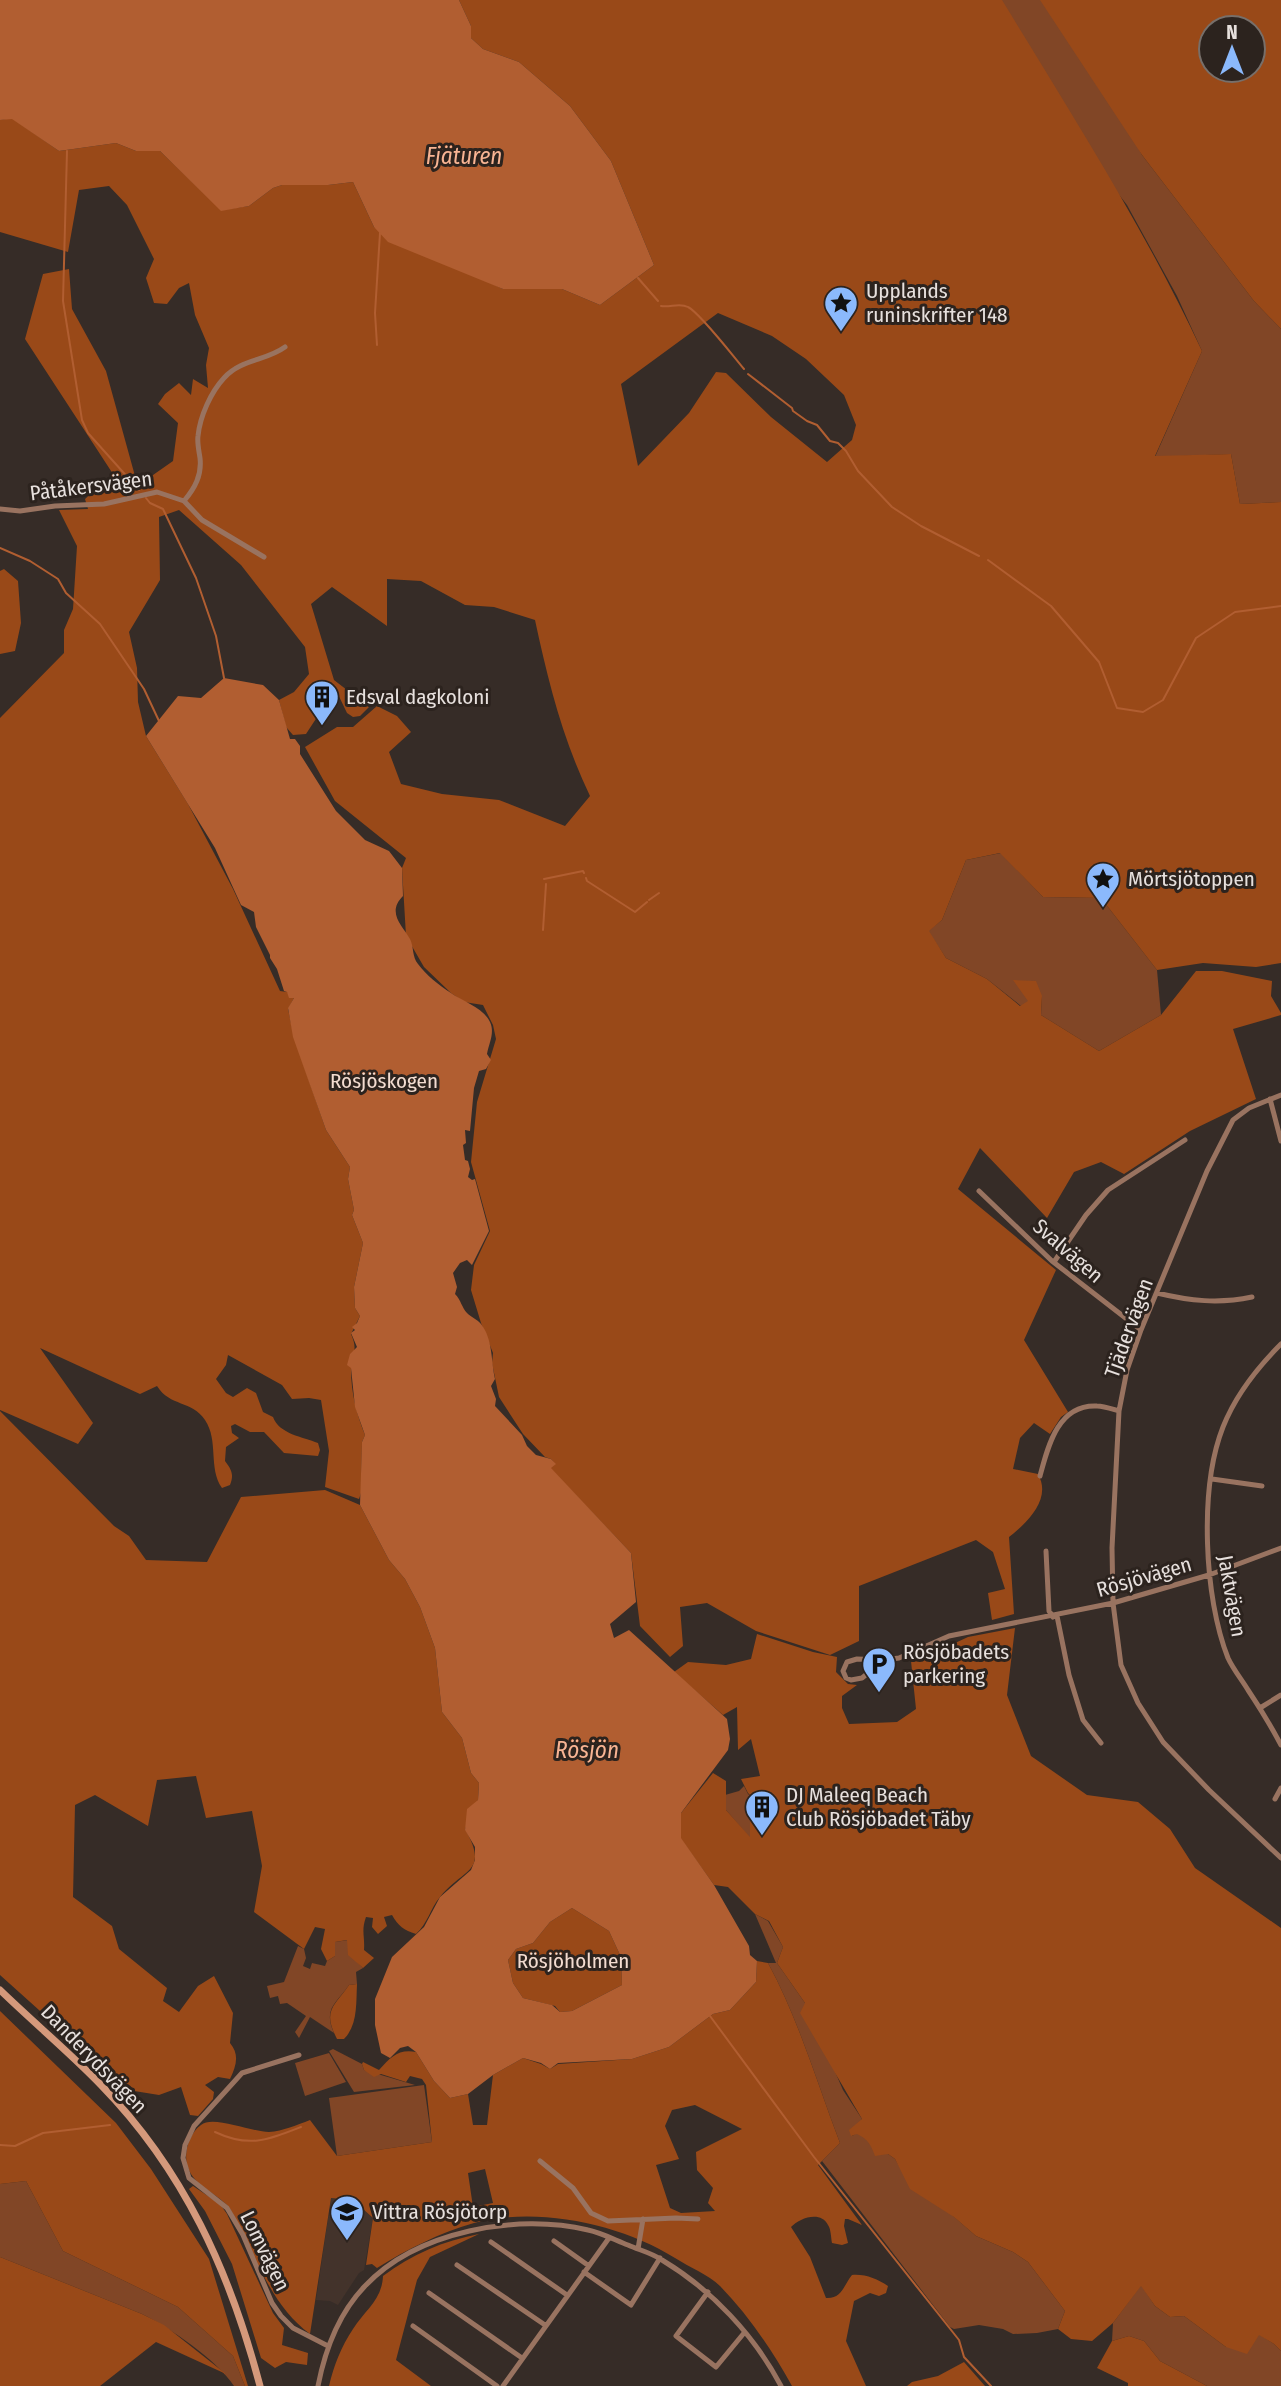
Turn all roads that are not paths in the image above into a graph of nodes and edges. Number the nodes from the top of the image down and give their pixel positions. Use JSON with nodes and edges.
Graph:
{"nodes":[{"id":1,"x":285,"y":346,"type":"dead end"},
{"id":2,"x":184,"y":501,"type":"junction"},
{"id":3,"x":0,"y":509,"type":"edge"},
{"id":4,"x":264,"y":557,"type":"dead end"},
{"id":5,"x":1281,"y":1095,"type":"edge"},
{"id":6,"x":1270,"y":1099,"type":"junction"},
{"id":7,"x":1185,"y":1140,"type":"dead end"},
{"id":8,"x":1281,"y":1141,"type":"edge"},
{"id":9,"x":979,"y":1191,"type":"dead end"},
{"id":10,"x":1054,"y":1262,"type":"junction"},
{"id":11,"x":1157,"y":1293,"type":"junction"},
{"id":12,"x":1252,"y":1297,"type":"dead end"},
{"id":13,"x":1141,"y":1330,"type":"junction"},
{"id":14,"x":1281,"y":1344,"type":"edge"},
{"id":15,"x":1119,"y":1411,"type":"junction"},
{"id":16,"x":1040,"y":1476,"type":"dead end"},
{"id":17,"x":1212,"y":1479,"type":"junction"},
{"id":18,"x":1262,"y":1486,"type":"dead end"},
{"id":19,"x":1281,"y":1548,"type":"edge"},
{"id":20,"x":1046,"y":1551,"type":"dead end"},
{"id":21,"x":1209,"y":1575,"type":"junction"},
{"id":22,"x":1113,"y":1603,"type":"junction"},
{"id":23,"x":1055,"y":1616,"type":"junction"},
{"id":24,"x":884,"y":1660,"type":"junction"},
{"id":25,"x":1281,"y":1695,"type":"edge"},
{"id":26,"x":1260,"y":1708,"type":"junction"},
{"id":27,"x":1101,"y":1743,"type":"dead end"},
{"id":28,"x":1281,"y":1745,"type":"edge"},
{"id":29,"x":1281,"y":1788,"type":"edge"},
{"id":30,"x":1275,"y":1799,"type":"dead end"},
{"id":31,"x":1281,"y":1858,"type":"edge"},
{"id":32,"x":0,"y":1990,"type":"edge"},
{"id":33,"x":299,"y":2055,"type":"dead end"},
{"id":34,"x":540,"y":2161,"type":"dead end"},
{"id":35,"x":643,"y":2219,"type":"junction"},
{"id":36,"x":698,"y":2219,"type":"dead end"},
{"id":37,"x":609,"y":2238,"type":"junction"},
{"id":38,"x":554,"y":2241,"type":"dead end"},
{"id":39,"x":491,"y":2242,"type":"dead end"},
{"id":40,"x":638,"y":2249,"type":"junction"},
{"id":41,"x":660,"y":2258,"type":"junction"},
{"id":42,"x":457,"y":2264,"type":"dead end"},
{"id":43,"x":589,"y":2266,"type":"junction"},
{"id":44,"x":584,"y":2272,"type":"junction"},
{"id":45,"x":708,"y":2292,"type":"junction"},
{"id":46,"x":429,"y":2293,"type":"dead end"},
{"id":47,"x":567,"y":2295,"type":"junction"},
{"id":48,"x":545,"y":2325,"type":"junction"},
{"id":49,"x":413,"y":2326,"type":"dead end"},
{"id":50,"x":744,"y":2333,"type":"junction"},
{"id":51,"x":328,"y":2346,"type":"junction"},
{"id":52,"x":522,"y":2358,"type":"junction"},
{"id":53,"x":778,"y":2379,"type":"junction"},
{"id":54,"x":260,"y":2386,"type":"edge"},
{"id":55,"x":318,"y":2386,"type":"edge"},
{"id":56,"x":497,"y":2386,"type":"edge"},
{"id":57,"x":503,"y":2386,"type":"edge"},
{"id":58,"x":772,"y":2386,"type":"edge"},
{"id":59,"x":781,"y":2386,"type":"edge"}],
"edges":[{"from":1,"to":2,"type":"street"},
{"from":2,"to":3,"type":"street","name":"Påtåkersvägen"},
{"from":2,"to":4,"type":"street","name":"Påtåkersvägen"},
{"from":5,"to":6,"type":"street","name":"Tjädervägen"},
{"from":6,"to":8,"type":"street"},
{"from":6,"to":11,"type":"street","name":"Tjädervägen"},
{"from":7,"to":10,"type":"street"},
{"from":9,"to":10,"type":"street","name":"Svalvägen"},
{"from":10,"to":13,"type":"street","name":"Svalvägen"},
{"from":11,"to":12,"type":"street"},
{"from":11,"to":13,"type":"street","name":"Tjädervägen"},
{"from":13,"to":15,"type":"street","name":"Tjädervägen"},
{"from":14,"to":17,"type":"street","name":"Jaktvägen"},
{"from":15,"to":16,"type":"street"},
{"from":15,"to":22,"type":"street","name":"Tjädervägen"},
{"from":17,"to":18,"type":"street"},
{"from":17,"to":21,"type":"street","name":"Jaktvägen"},
{"from":19,"to":21,"type":"street","name":"Rösjövägen"},
{"from":20,"to":23,"type":"street"},
{"from":21,"to":22,"type":"street","name":"Rösjövägen"},
{"from":21,"to":26,"type":"street","name":"Jaktvägen"},
{"from":22,"to":23,"type":"street","name":"Rösjövägen"},
{"from":22,"to":31,"type":"street","name":"Tjädervägen"},
{"from":23,"to":24,"type":"street","name":"Rösjövägen"},
{"from":23,"to":27,"type":"street"},
{"from":24,"to":24,"type":"street","name":"Rösjövägen"},
{"from":25,"to":26,"type":"street"},
{"from":26,"to":28,"type":"street","name":"Jaktvägen"},
{"from":29,"to":30,"type":"street"},
{"from":32,"to":54,"type":"main road","name":"Danderydsvägen"},
{"from":33,"to":51,"type":"street","name":"Lomvägen"},
{"from":34,"to":35,"type":"street"},
{"from":35,"to":36,"type":"street"},
{"from":35,"to":40,"type":"street"},
{"from":37,"to":40,"type":"street"},
{"from":37,"to":43,"type":"street"},
{"from":37,"to":51,"type":"street"},
{"from":38,"to":43,"type":"street"},
{"from":39,"to":47,"type":"street"},
{"from":40,"to":41,"type":"street"},
{"from":41,"to":44,"type":"street"},
{"from":41,"to":45,"type":"street"},
{"from":42,"to":48,"type":"street"},
{"from":43,"to":44,"type":"street"},
{"from":44,"to":47,"type":"street"},
{"from":45,"to":50,"type":"street"},
{"from":45,"to":50,"type":"street"},
{"from":46,"to":52,"type":"street"},
{"from":47,"to":48,"type":"street"},
{"from":48,"to":52,"type":"street"},
{"from":49,"to":56,"type":"street"},
{"from":50,"to":53,"type":"street"},
{"from":51,"to":55,"type":"street"},
{"from":52,"to":57,"type":"street"},
{"from":53,"to":58,"type":"street"},
{"from":53,"to":59,"type":"street"}]}
